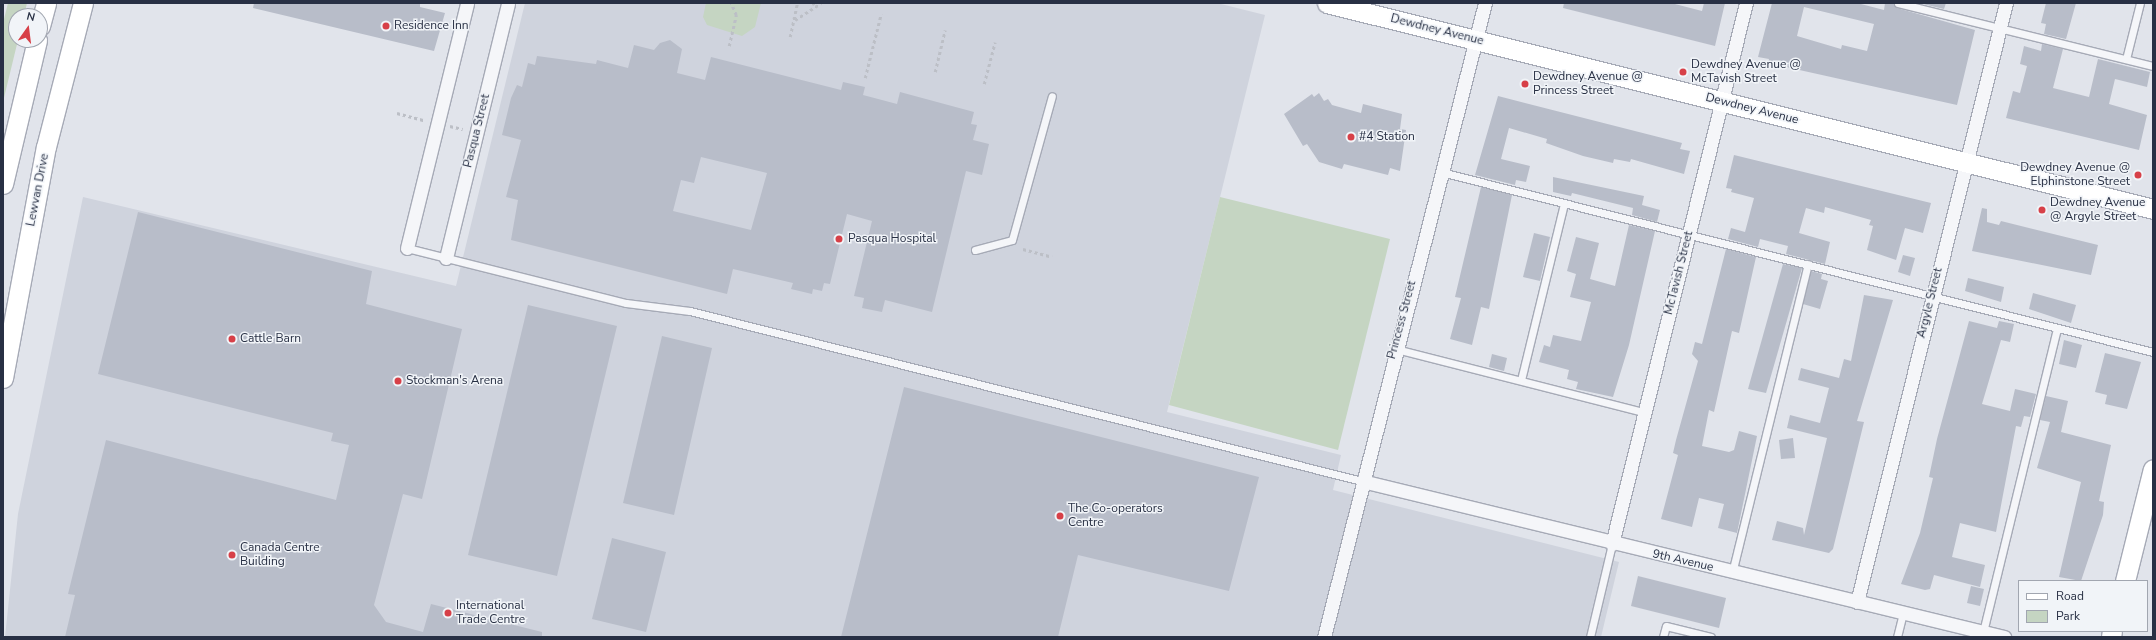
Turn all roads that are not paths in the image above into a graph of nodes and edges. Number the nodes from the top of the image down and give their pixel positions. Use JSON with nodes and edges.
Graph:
{"nodes":[{"id":1,"x":83,"y":3,"type":"edge"},
{"id":2,"x":467,"y":3,"type":"edge"},
{"id":3,"x":508,"y":3,"type":"edge"},
{"id":4,"x":1327,"y":3,"type":"edge"},
{"id":5,"x":1485,"y":3,"type":"edge"},
{"id":6,"x":1746,"y":3,"type":"edge"},
{"id":7,"x":1898,"y":3,"type":"edge"},
{"id":8,"x":2006,"y":3,"type":"edge"},
{"id":9,"x":2140,"y":3,"type":"edge"},
{"id":10,"x":1999,"y":29,"type":"junction"},
{"id":11,"x":1475,"y":40,"type":"junction"},
{"id":12,"x":34,"y":48,"type":"edge"},
{"id":13,"x":2126,"y":59,"type":"junction"},
{"id":14,"x":2153,"y":66,"type":"edge"},
{"id":15,"x":1052,"y":96,"type":"dead end"},
{"id":16,"x":1721,"y":101,"type":"junction"},
{"id":17,"x":1967,"y":162,"type":"junction"},
{"id":18,"x":1441,"y":172,"type":"junction"},
{"id":19,"x":3,"y":184,"type":"edge"},
{"id":20,"x":1564,"y":204,"type":"junction"},
{"id":21,"x":2153,"y":209,"type":"edge"},
{"id":22,"x":1690,"y":232,"type":"junction"},
{"id":23,"x":407,"y":248,"type":"joint"},
{"id":24,"x":975,"y":250,"type":"dead end"},
{"id":25,"x":446,"y":258,"type":"junction"},
{"id":26,"x":1808,"y":264,"type":"junction"},
{"id":27,"x":1932,"y":295,"type":"junction"},
{"id":28,"x":2057,"y":329,"type":"junction"},
{"id":29,"x":1395,"y":349,"type":"junction"},
{"id":30,"x":2153,"y":352,"type":"edge"},
{"id":31,"x":3,"y":378,"type":"edge"},
{"id":32,"x":1521,"y":380,"type":"junction"},
{"id":33,"x":1644,"y":412,"type":"junction"},
{"id":34,"x":2153,"y":469,"type":"edge"},
{"id":35,"x":1362,"y":481,"type":"junction"},
{"id":36,"x":1612,"y":544,"type":"junction"},
{"id":37,"x":1732,"y":572,"type":"junction"},
{"id":38,"x":2125,"y":580,"type":"edge"},
{"id":39,"x":1857,"y":602,"type":"junction"},
{"id":40,"x":1903,"y":613,"type":"junction"},
{"id":41,"x":1983,"y":632,"type":"junction"},
{"id":42,"x":1324,"y":637,"type":"edge"},
{"id":43,"x":1590,"y":637,"type":"edge"},
{"id":44,"x":1663,"y":637,"type":"edge"},
{"id":45,"x":1711,"y":637,"type":"edge"},
{"id":46,"x":1897,"y":637,"type":"edge"},
{"id":47,"x":2004,"y":637,"type":"edge"}],
"edges":[{"from":1,"to":31,"type":"main road","name":"Lewvan Drive"},
{"from":2,"to":23,"type":"street"},
{"from":3,"to":25,"type":"street","name":"Pasqua Street"},
{"from":4,"to":11,"type":"main road","name":"Dewdney Avenue"},
{"from":5,"to":11,"type":"street","name":"Princess Street"},
{"from":6,"to":16,"type":"street","name":"McTavish Street"},
{"from":7,"to":10,"type":"lane"},
{"from":8,"to":10,"type":"street","name":"Argyle Street"},
{"from":9,"to":13,"type":"lane"},
{"from":10,"to":13,"type":"lane"},
{"from":10,"to":17,"type":"street","name":"Argyle Street"},
{"from":11,"to":16,"type":"main road","name":"Dewdney Avenue"},
{"from":11,"to":18,"type":"street","name":"Princess Street"},
{"from":12,"to":19,"type":"main road"},
{"from":13,"to":14,"type":"lane"},
{"from":15,"to":24,"type":"lane"},
{"from":16,"to":17,"type":"main road","name":"Dewdney Avenue"},
{"from":16,"to":22,"type":"street","name":"McTavish Street"},
{"from":17,"to":21,"type":"main road","name":"Dewdney Avenue"},
{"from":17,"to":27,"type":"street","name":"Argyle Street"},
{"from":18,"to":20,"type":"lane"},
{"from":18,"to":29,"type":"street","name":"Princess Street"},
{"from":20,"to":22,"type":"lane"},
{"from":20,"to":32,"type":"lane"},
{"from":22,"to":26,"type":"lane"},
{"from":22,"to":33,"type":"street","name":"McTavish Street"},
{"from":23,"to":25,"type":"lane"},
{"from":25,"to":35,"type":"lane"},
{"from":26,"to":27,"type":"lane"},
{"from":26,"to":37,"type":"lane"},
{"from":27,"to":28,"type":"lane"},
{"from":27,"to":39,"type":"street","name":"Argyle Street"},
{"from":28,"to":30,"type":"lane"},
{"from":28,"to":41,"type":"lane"},
{"from":29,"to":32,"type":"lane"},
{"from":29,"to":35,"type":"street","name":"Princess Street"},
{"from":32,"to":33,"type":"lane"},
{"from":33,"to":36,"type":"street","name":"McTavish Street"},
{"from":34,"to":38,"type":"main road"},
{"from":35,"to":36,"type":"street","name":"9th Avenue"},
{"from":35,"to":42,"type":"street","name":"Princess Street"},
{"from":36,"to":37,"type":"street","name":"9th Avenue"},
{"from":36,"to":43,"type":"lane"},
{"from":37,"to":39,"type":"street","name":"9th Avenue"},
{"from":39,"to":40,"type":"street","name":"9th Avenue"},
{"from":40,"to":41,"type":"street","name":"9th Avenue"},
{"from":40,"to":46,"type":"lane"},
{"from":41,"to":47,"type":"street","name":"9th Avenue"},
{"from":44,"to":45,"type":"lane"}]}
